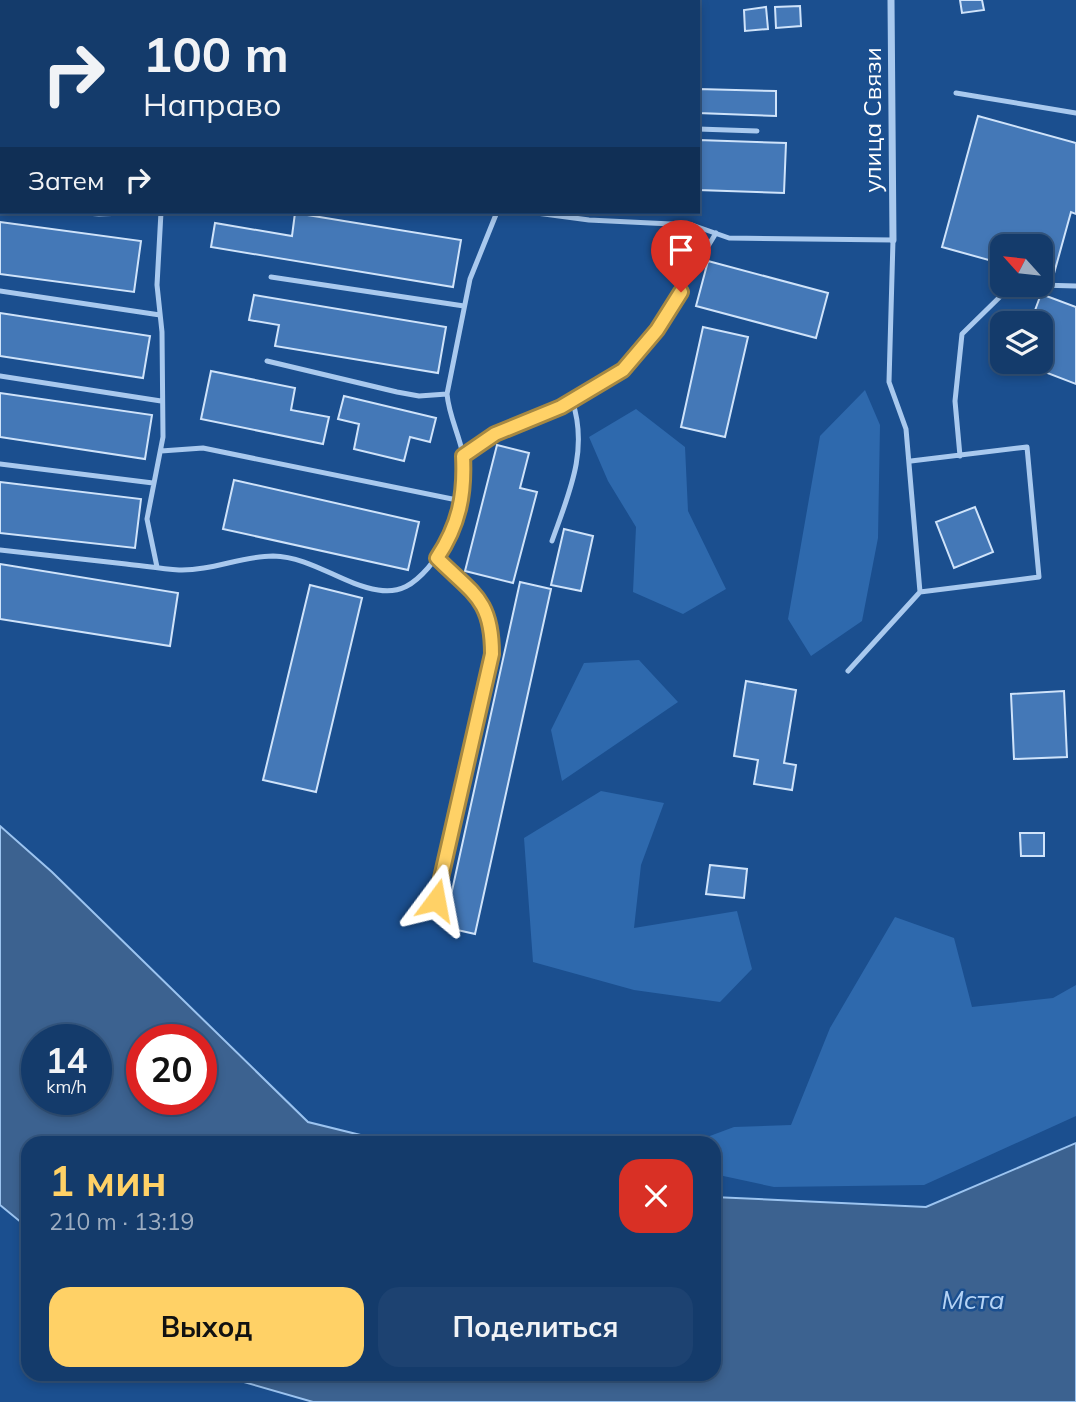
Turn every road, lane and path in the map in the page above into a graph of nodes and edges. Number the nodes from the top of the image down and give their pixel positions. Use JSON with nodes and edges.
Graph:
{"nodes":[{"id":1,"x":891,"y":0,"type":"edge"},
{"id":2,"x":956,"y":93,"type":"dead end"},
{"id":3,"x":1076,"y":113,"type":"edge"},
{"id":4,"x":700,"y":129,"type":"edge"},
{"id":5,"x":757,"y":131,"type":"dead end"},
{"id":6,"x":161,"y":214,"type":"edge"},
{"id":7,"x":496,"y":214,"type":"edge"},
{"id":8,"x":548,"y":214,"type":"edge"},
{"id":9,"x":588,"y":214,"type":"edge"},
{"id":10,"x":589,"y":219,"type":"junction"},
{"id":11,"x":716,"y":233,"type":"junction"},
{"id":12,"x":893,"y":240,"type":"junction"},
{"id":13,"x":271,"y":278,"type":"dead end"},
{"id":14,"x":1054,"y":285,"type":"edge"},
{"id":15,"x":1076,"y":286,"type":"edge"},
{"id":16,"x":0,"y":291,"type":"edge"},
{"id":17,"x":999,"y":298,"type":"edge"},
{"id":18,"x":464,"y":306,"type":"junction"},
{"id":19,"x":160,"y":315,"type":"junction"},
{"id":20,"x":267,"y":361,"type":"dead end"},
{"id":21,"x":0,"y":376,"type":"edge"},
{"id":22,"x":447,"y":394,"type":"junction"},
{"id":23,"x":572,"y":400,"type":"junction"},
{"id":24,"x":161,"y":401,"type":"junction"},
{"id":25,"x":160,"y":452,"type":"junction"},
{"id":26,"x":463,"y":456,"type":"junction"},
{"id":27,"x":960,"y":456,"type":"junction"},
{"id":28,"x":911,"y":461,"type":"junction"},
{"id":29,"x":0,"y":464,"type":"edge"},
{"id":30,"x":153,"y":483,"type":"junction"},
{"id":31,"x":462,"y":501,"type":"junction"},
{"id":32,"x":552,"y":541,"type":"dead end"},
{"id":33,"x":0,"y":550,"type":"edge"},
{"id":34,"x":437,"y":558,"type":"junction"},
{"id":35,"x":157,"y":567,"type":"junction"},
{"id":36,"x":920,"y":592,"type":"junction"},
{"id":37,"x":848,"y":671,"type":"dead end"},
{"id":38,"x":436,"y":900,"type":"dead end"}],
"edges":[{"from":1,"to":12,"type":"street","name":"улица Связи"},
{"from":2,"to":3,"type":"lane"},
{"from":4,"to":5,"type":"lane"},
{"from":6,"to":19,"type":"lane"},
{"from":7,"to":18,"type":"lane"},
{"from":8,"to":10,"type":"lane"},
{"from":9,"to":10,"type":"lane"},
{"from":10,"to":11,"type":"lane"},
{"from":11,"to":12,"type":"lane"},
{"from":11,"to":23,"type":"lane"},
{"from":12,"to":28,"type":"lane"},
{"from":13,"to":18,"type":"lane"},
{"from":14,"to":15,"type":"lane"},
{"from":16,"to":19,"type":"lane"},
{"from":17,"to":27,"type":"lane"},
{"from":18,"to":22,"type":"lane"},
{"from":19,"to":24,"type":"lane"},
{"from":20,"to":22,"type":"lane"},
{"from":21,"to":24,"type":"lane"},
{"from":22,"to":26,"type":"lane"},
{"from":23,"to":26,"type":"lane"},
{"from":23,"to":32,"type":"lane"},
{"from":24,"to":25,"type":"lane"},
{"from":25,"to":30,"type":"lane"},
{"from":25,"to":31,"type":"lane"},
{"from":26,"to":31,"type":"lane"},
{"from":27,"to":28,"type":"lane"},
{"from":27,"to":36,"type":"lane"},
{"from":28,"to":36,"type":"lane"},
{"from":29,"to":30,"type":"lane"},
{"from":30,"to":35,"type":"lane"},
{"from":31,"to":34,"type":"lane"},
{"from":33,"to":35,"type":"lane"},
{"from":34,"to":35,"type":"lane"},
{"from":34,"to":38,"type":"lane"},
{"from":36,"to":37,"type":"lane"}]}
